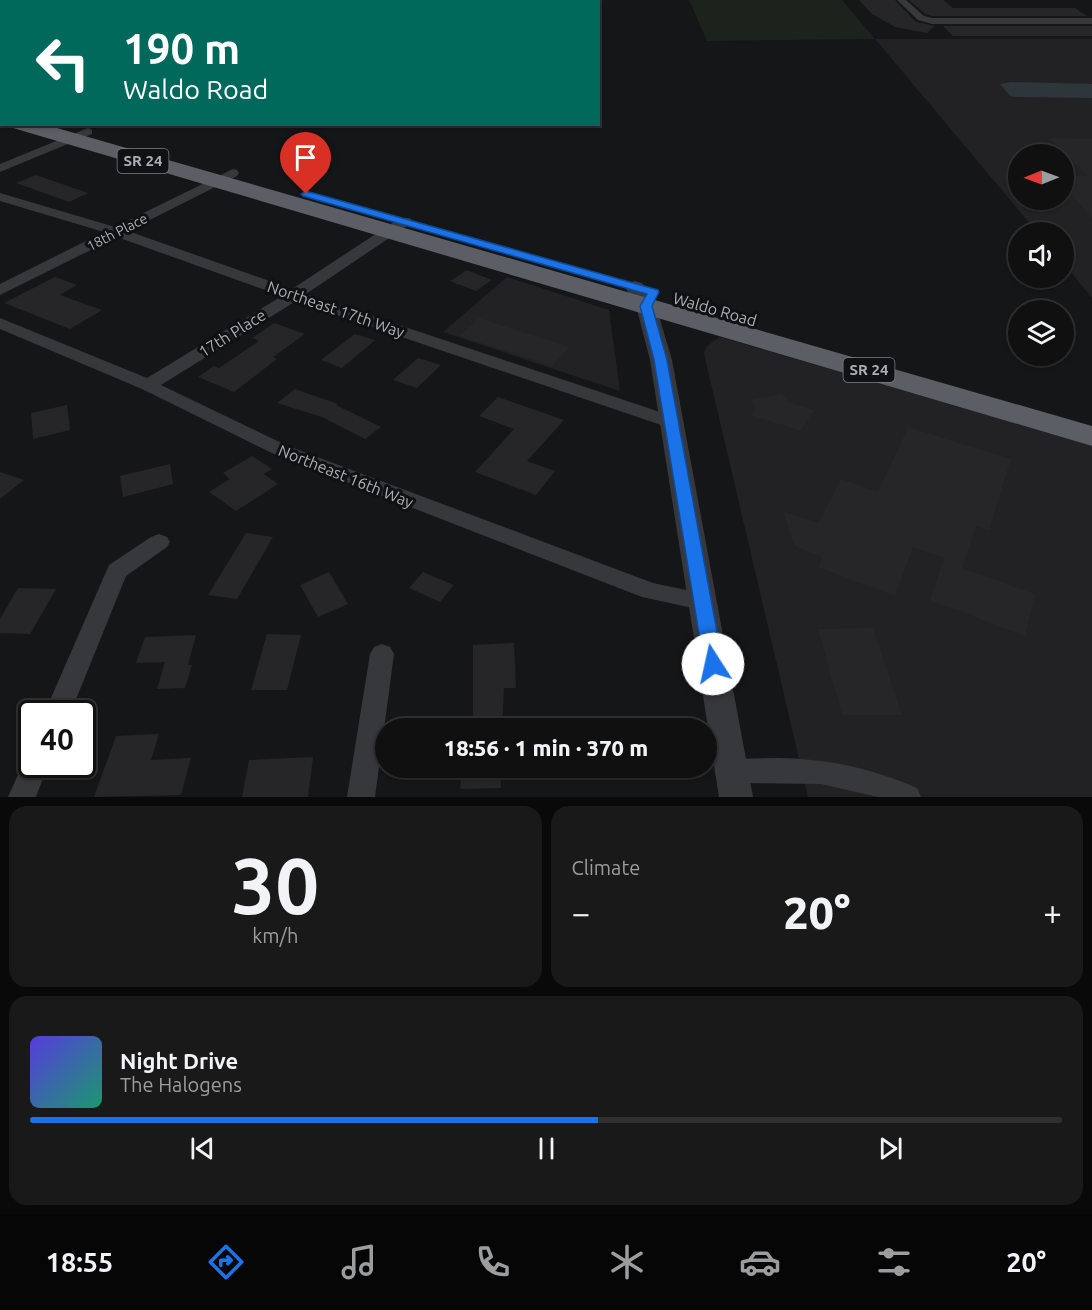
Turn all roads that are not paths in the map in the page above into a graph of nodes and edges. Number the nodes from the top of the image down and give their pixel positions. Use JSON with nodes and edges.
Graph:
{"nodes":[{"id":1,"x":902,"y":0,"type":"edge"},
{"id":2,"x":1092,"y":21,"type":"edge"},
{"id":3,"x":33,"y":126,"type":"edge"},
{"id":4,"x":73,"y":132,"type":"edge"},
{"id":5,"x":0,"y":168,"type":"edge"},
{"id":6,"x":224,"y":178,"type":"junction"},
{"id":7,"x":0,"y":197,"type":"edge"},
{"id":8,"x":397,"y":226,"type":"junction"},
{"id":9,"x":118,"y":232,"type":"junction"},
{"id":10,"x":0,"y":290,"type":"edge"},
{"id":11,"x":294,"y":295,"type":"junction"},
{"id":12,"x":645,"y":295,"type":"junction"},
{"id":13,"x":0,"y":323,"type":"edge"},
{"id":14,"x":148,"y":385,"type":"junction"},
{"id":15,"x":1092,"y":416,"type":"edge"},
{"id":16,"x":671,"y":422,"type":"junction"},
{"id":17,"x":1092,"y":436,"type":"edge"},
{"id":18,"x":159,"y":542,"type":"dead end"},
{"id":19,"x":702,"y":601,"type":"junction"},
{"id":20,"x":382,"y":654,"type":"dead end"},
{"id":21,"x":63,"y":700,"type":"edge"},
{"id":22,"x":30,"y":778,"type":"edge"},
{"id":23,"x":734,"y":784,"type":"edge"},
{"id":24,"x":22,"y":797,"type":"edge"},
{"id":25,"x":361,"y":797,"type":"edge"},
{"id":26,"x":907,"y":797,"type":"edge"}],
"edges":[{"from":1,"to":2,"type":"street"},
{"from":3,"to":4,"type":"highway","number":"SR 24"},
{"from":4,"to":5,"type":"street"},
{"from":4,"to":6,"type":"highway","number":"SR 24"},
{"from":6,"to":8,"type":"highway","number":"SR 24"},
{"from":6,"to":9,"type":"street","name":"18th Place"},
{"from":7,"to":9,"type":"street","name":"Northeast 17th Way"},
{"from":8,"to":11,"type":"street","name":"17th Place"},
{"from":8,"to":12,"type":"highway","name":"Waldo Road","number":"SR 24"},
{"from":8,"to":12,"type":"highway","name":"Waldo Road","number":"SR 24"},
{"from":9,"to":10,"type":"street","name":"18th Place"},
{"from":9,"to":11,"type":"street","name":"Northeast 17th Way"},
{"from":11,"to":14,"type":"street","name":"17th Place"},
{"from":11,"to":16,"type":"street","name":"Northeast 17th Way"},
{"from":12,"to":15,"type":"highway","name":"Waldo Road","number":"SR 24"},
{"from":12,"to":16,"type":"street"},
{"from":12,"to":17,"type":"highway","name":"Waldo Road","number":"SR 24"},
{"from":13,"to":14,"type":"street","name":"Northeast 16th Way"},
{"from":14,"to":19,"type":"street","name":"Northeast 16th Way"},
{"from":16,"to":19,"type":"street"},
{"from":18,"to":21,"type":"street"},
{"from":19,"to":23,"type":"street"},
{"from":20,"to":25,"type":"street"},
{"from":22,"to":24,"type":"street"},
{"from":23,"to":26,"type":"street"}]}
